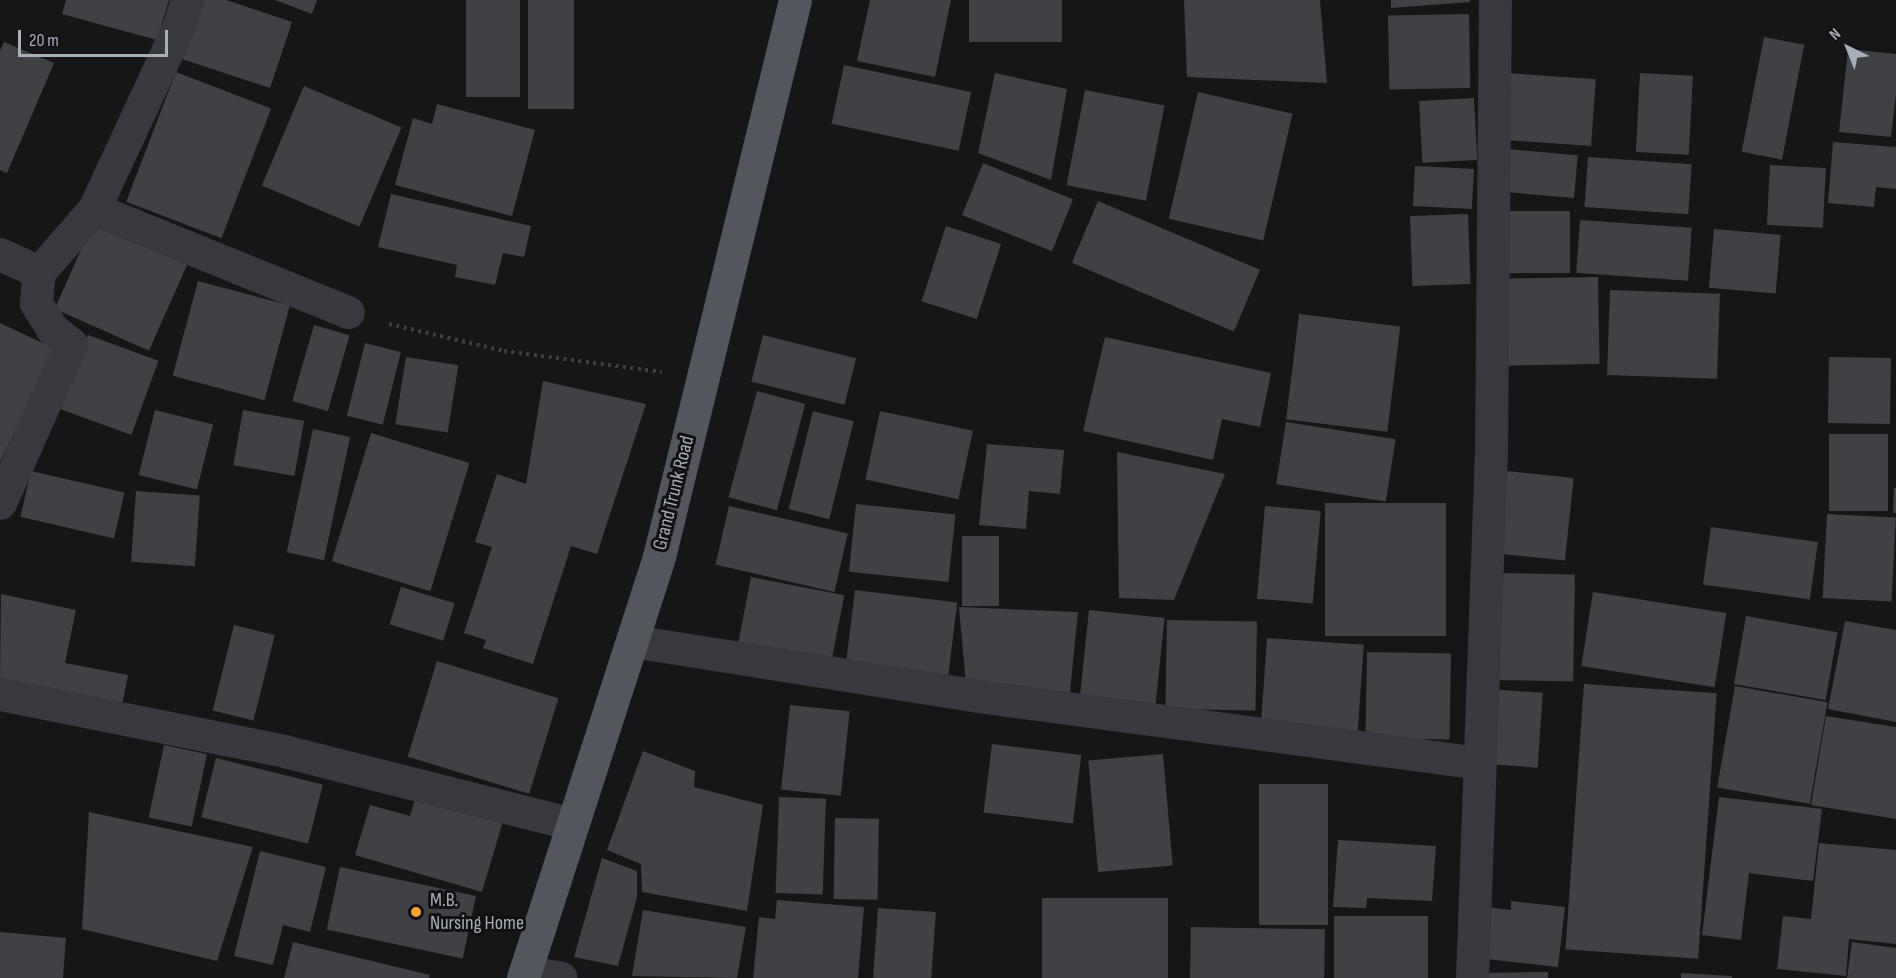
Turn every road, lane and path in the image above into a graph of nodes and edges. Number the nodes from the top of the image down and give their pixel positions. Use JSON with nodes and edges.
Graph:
{"nodes":[{"id":1,"x":186,"y":0,"type":"edge"},
{"id":2,"x":795,"y":0,"type":"edge"},
{"id":3,"x":1495,"y":0,"type":"edge"},
{"id":4,"x":94,"y":209,"type":"junction"},
{"id":5,"x":0,"y":254,"type":"edge"},
{"id":6,"x":39,"y":272,"type":"junction"},
{"id":7,"x":348,"y":312,"type":"joint"},
{"id":8,"x":702,"y":378,"type":"junction"},
{"id":9,"x":0,"y":503,"type":"edge"},
{"id":10,"x":632,"y":641,"type":"junction"},
{"id":11,"x":0,"y":694,"type":"edge"},
{"id":12,"x":1480,"y":763,"type":"junction"},
{"id":13,"x":572,"y":824,"type":"junction"},
{"id":14,"x":524,"y":975,"type":"edge"},
{"id":15,"x":561,"y":978,"type":"edge"},
{"id":16,"x":1472,"y":978,"type":"edge"}],
"edges":[{"from":1,"to":4,"type":"street"},
{"from":2,"to":8,"type":"main road","name":"Grand Trunk Road"},
{"from":3,"to":12,"type":"street"},
{"from":4,"to":6,"type":"street"},
{"from":4,"to":7,"type":"street"},
{"from":5,"to":6,"type":"street"},
{"from":6,"to":9,"type":"street"},
{"from":7,"to":8,"type":"path"},
{"from":8,"to":10,"type":"main road","name":"Grand Trunk Road"},
{"from":10,"to":12,"type":"street"},
{"from":10,"to":13,"type":"main road","name":"Grand Trunk Road"},
{"from":11,"to":13,"type":"street"},
{"from":12,"to":16,"type":"street"},
{"from":13,"to":14,"type":"main road","name":"Grand Trunk Road"},
{"from":14,"to":15,"type":"street"}]}
